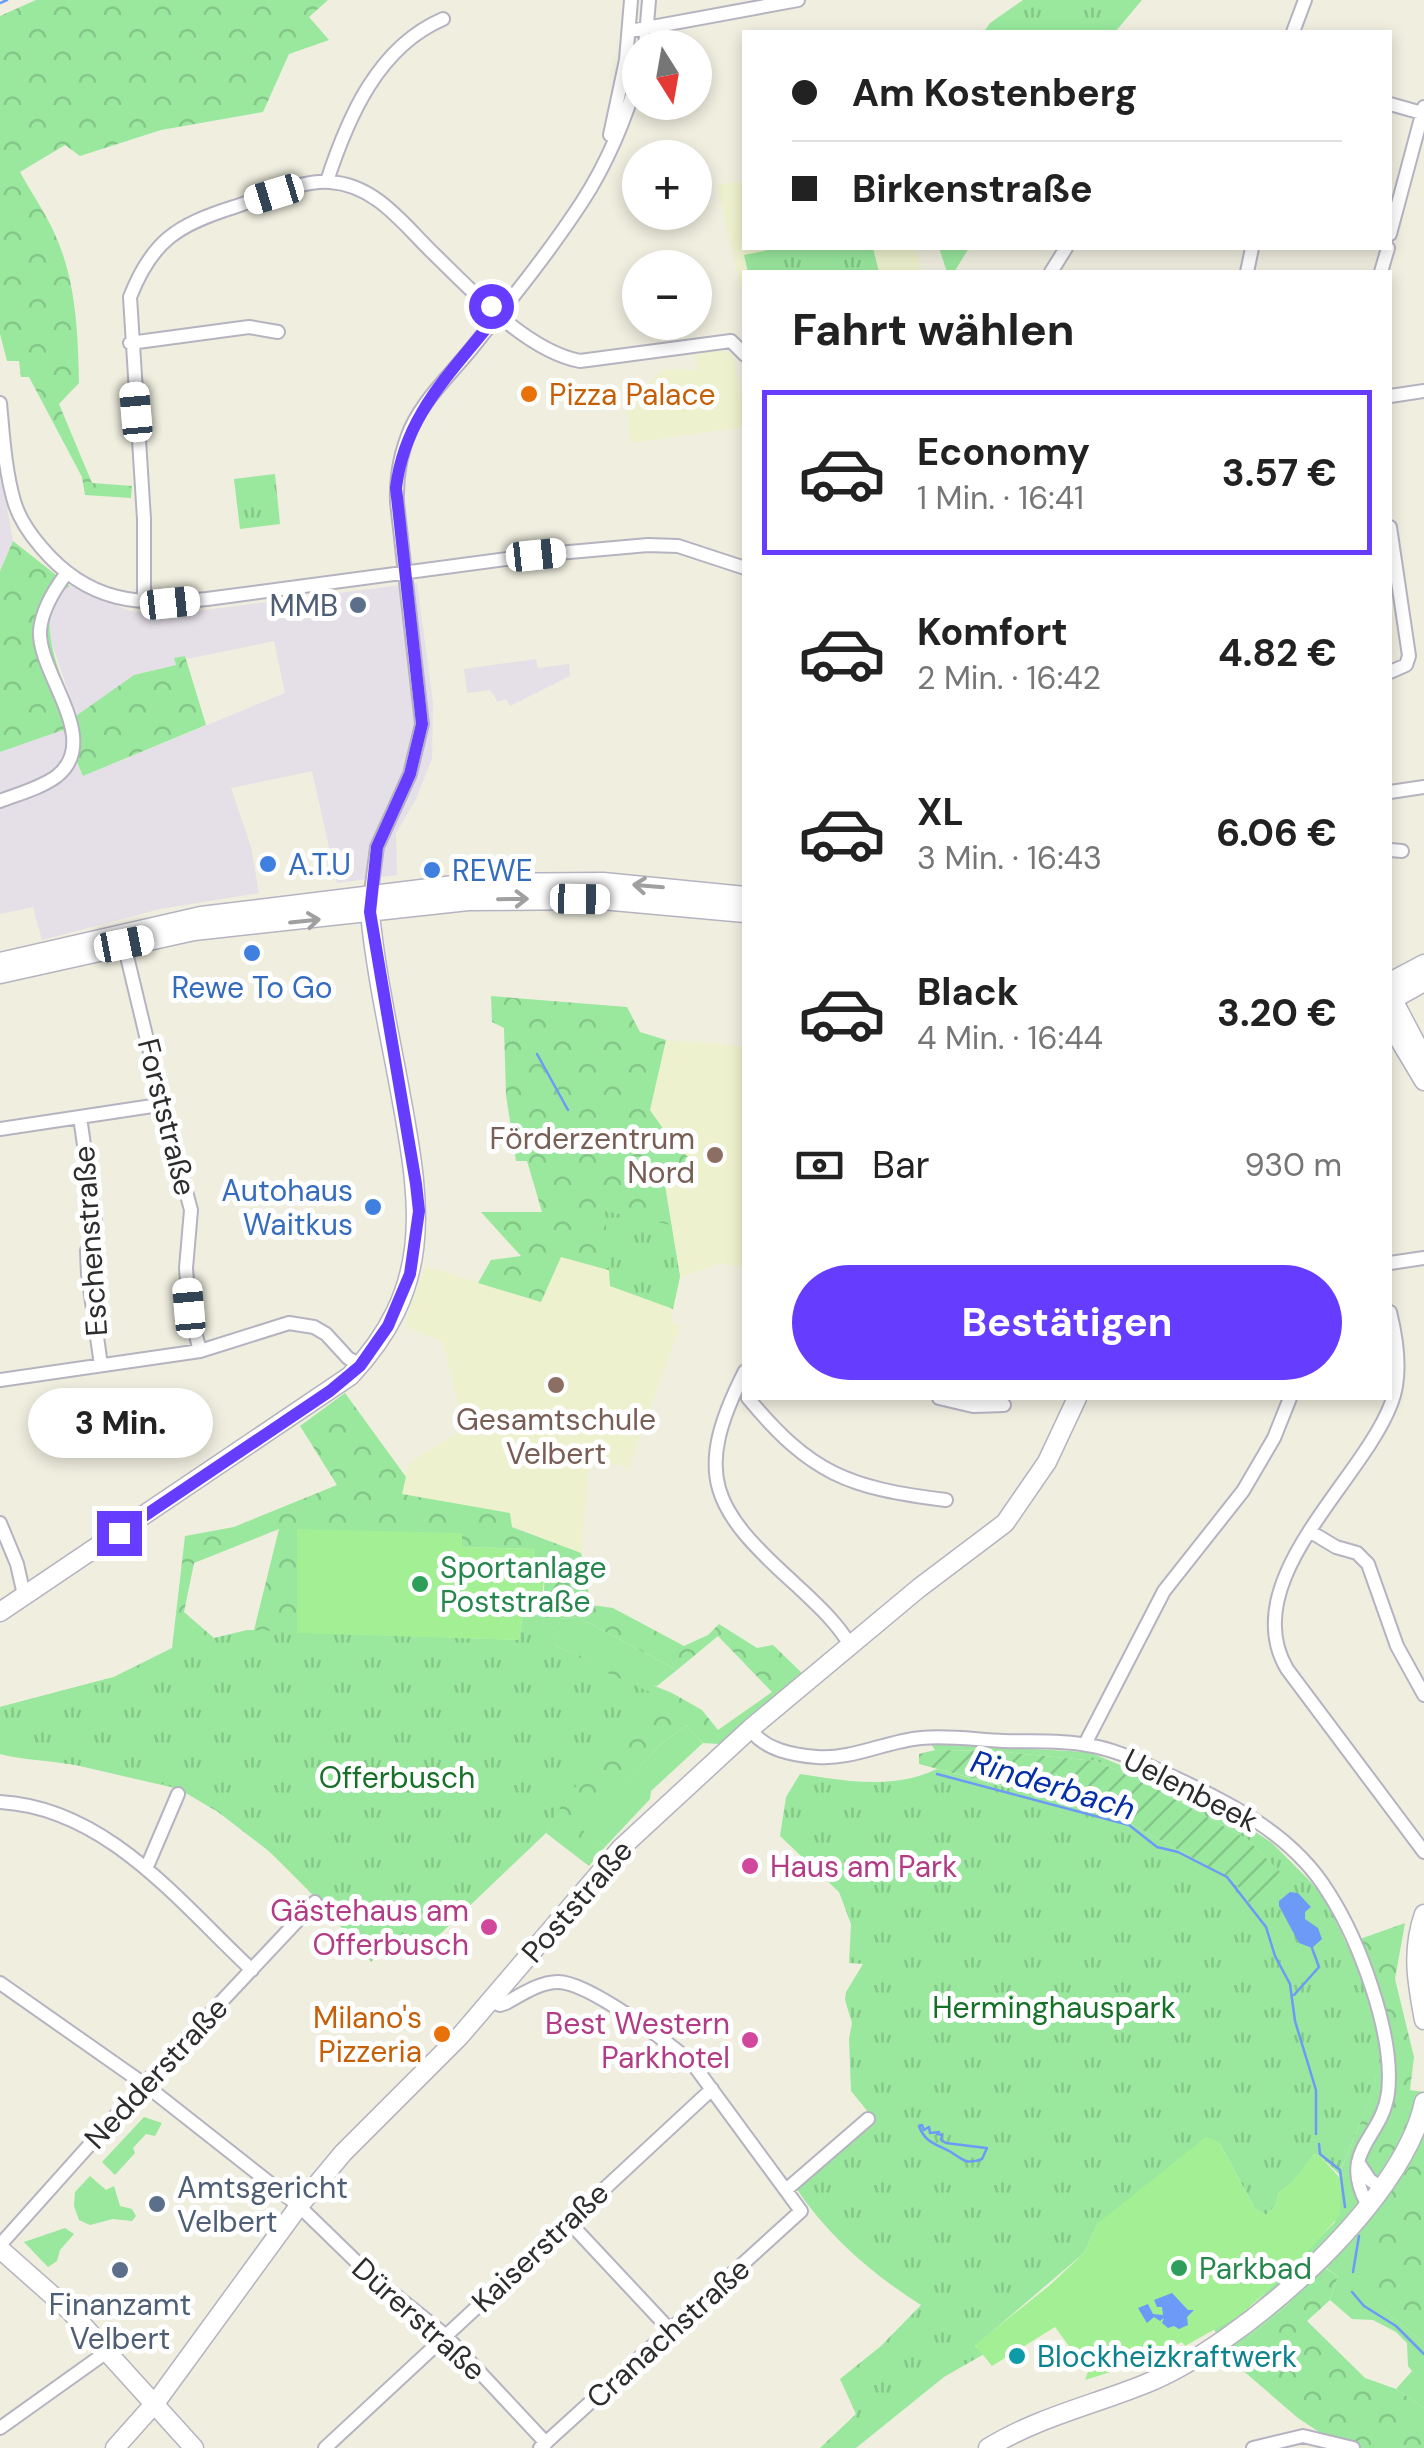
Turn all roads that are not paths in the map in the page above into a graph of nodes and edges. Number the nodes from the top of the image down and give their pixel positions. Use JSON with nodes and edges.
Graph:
{"nodes":[{"id":1,"x":631,"y":0,"type":"edge"},
{"id":2,"x":649,"y":0,"type":"edge"},
{"id":3,"x":798,"y":0,"type":"edge"},
{"id":4,"x":1305,"y":0,"type":"edge"},
{"id":5,"x":443,"y":19,"type":"dead end"},
{"id":6,"x":648,"y":28,"type":"junction"},
{"id":7,"x":630,"y":30,"type":"edge"},
{"id":8,"x":636,"y":30,"type":"edge"},
{"id":9,"x":1293,"y":30,"type":"edge"},
{"id":10,"x":622,"y":78,"type":"edge"},
{"id":11,"x":1392,"y":104,"type":"edge"},
{"id":12,"x":1423,"y":110,"type":"edge"},
{"id":13,"x":624,"y":120,"type":"edge"},
{"id":14,"x":605,"y":157,"type":"junction"},
{"id":15,"x":327,"y":181,"type":"junction"},
{"id":16,"x":1392,"y":226,"type":"edge"},
{"id":17,"x":499,"y":312,"type":"junction"},
{"id":18,"x":278,"y":332,"type":"dead end"},
{"id":19,"x":130,"y":343,"type":"junction"},
{"id":20,"x":742,"y":352,"type":"edge"},
{"id":21,"x":1424,"y":391,"type":"edge"},
{"id":22,"x":1392,"y":396,"type":"edge"},
{"id":23,"x":0,"y":402,"type":"edge"},
{"id":24,"x":1392,"y":541,"type":"edge"},
{"id":25,"x":742,"y":567,"type":"edge"},
{"id":26,"x":405,"y":572,"type":"junction"},
{"id":27,"x":66,"y":574,"type":"junction"},
{"id":28,"x":144,"y":602,"type":"junction"},
{"id":29,"x":1392,"y":671,"type":"edge"},
{"id":30,"x":1424,"y":787,"type":"edge"},
{"id":31,"x":1392,"y":792,"type":"edge"},
{"id":32,"x":0,"y":801,"type":"edge"},
{"id":33,"x":742,"y":896,"type":"edge"},
{"id":34,"x":370,"y":903,"type":"junction"},
{"id":35,"x":742,"y":913,"type":"edge"},
{"id":36,"x":124,"y":944,"type":"junction"},
{"id":37,"x":0,"y":962,"type":"edge"},
{"id":38,"x":1424,"y":964,"type":"edge"},
{"id":39,"x":0,"y":974,"type":"edge"},
{"id":40,"x":1424,"y":982,"type":"edge"},
{"id":41,"x":1392,"y":993,"type":"edge"},
{"id":42,"x":1392,"y":994,"type":"edge"},
{"id":43,"x":1392,"y":996,"type":"edge"},
{"id":44,"x":1392,"y":1027,"type":"edge"},
{"id":45,"x":1424,"y":1059,"type":"edge"},
{"id":46,"x":1424,"y":1081,"type":"edge"},
{"id":47,"x":159,"y":1105,"type":"junction"},
{"id":48,"x":80,"y":1117,"type":"junction"},
{"id":49,"x":0,"y":1130,"type":"edge"},
{"id":50,"x":1424,"y":1258,"type":"edge"},
{"id":51,"x":1392,"y":1263,"type":"edge"},
{"id":52,"x":1392,"y":1326,"type":"edge"},
{"id":53,"x":200,"y":1351,"type":"junction"},
{"id":54,"x":101,"y":1366,"type":"junction"},
{"id":55,"x":360,"y":1366,"type":"junction"},
{"id":56,"x":0,"y":1380,"type":"edge"},
{"id":57,"x":742,"y":1395,"type":"edge"},
{"id":58,"x":751,"y":1400,"type":"edge"},
{"id":59,"x":948,"y":1400,"type":"edge"},
{"id":60,"x":1077,"y":1400,"type":"edge"},
{"id":61,"x":1289,"y":1400,"type":"edge"},
{"id":62,"x":1004,"y":1405,"type":"dead end"},
{"id":63,"x":946,"y":1500,"type":"dead end"},
{"id":64,"x":0,"y":1523,"type":"edge"},
{"id":65,"x":1311,"y":1532,"type":"junction"},
{"id":66,"x":24,"y":1596,"type":"junction"},
{"id":67,"x":0,"y":1612,"type":"edge"},
{"id":68,"x":850,"y":1646,"type":"junction"},
{"id":69,"x":1424,"y":1694,"type":"edge"},
{"id":70,"x":750,"y":1730,"type":"junction"},
{"id":71,"x":1085,"y":1744,"type":"junction"},
{"id":72,"x":178,"y":1794,"type":"dead end"},
{"id":73,"x":0,"y":1802,"type":"edge"},
{"id":74,"x":1424,"y":1852,"type":"edge"},
{"id":75,"x":146,"y":1869,"type":"junction"},
{"id":76,"x":315,"y":1902,"type":"dead end"},
{"id":77,"x":1424,"y":1914,"type":"edge"},
{"id":78,"x":252,"y":1970,"type":"junction"},
{"id":79,"x":0,"y":1983,"type":"edge"},
{"id":80,"x":491,"y":2001,"type":"junction"},
{"id":81,"x":1424,"y":2020,"type":"edge"},
{"id":82,"x":144,"y":2084,"type":"junction"},
{"id":83,"x":712,"y":2089,"type":"junction"},
{"id":84,"x":1424,"y":2102,"type":"edge"},
{"id":85,"x":868,"y":2119,"type":"dead end"},
{"id":86,"x":1358,"y":2162,"type":"junction"},
{"id":87,"x":1380,"y":2187,"type":"junction"},
{"id":88,"x":787,"y":2189,"type":"junction"},
{"id":89,"x":1367,"y":2204,"type":"junction"},
{"id":90,"x":299,"y":2206,"type":"junction"},
{"id":91,"x":568,"y":2221,"type":"junction"},
{"id":92,"x":0,"y":2247,"type":"edge"},
{"id":93,"x":671,"y":2331,"type":"junction"},
{"id":94,"x":445,"y":2335,"type":"junction"},
{"id":95,"x":108,"y":2351,"type":"junction"},
{"id":96,"x":156,"y":2402,"type":"junction"},
{"id":97,"x":0,"y":2428,"type":"edge"},
{"id":98,"x":543,"y":2445,"type":"edge"},
{"id":99,"x":115,"y":2448,"type":"edge"},
{"id":100,"x":194,"y":2448,"type":"edge"},
{"id":101,"x":325,"y":2448,"type":"edge"},
{"id":102,"x":988,"y":2448,"type":"edge"},
{"id":103,"x":1253,"y":2448,"type":"edge"},
{"id":104,"x":1353,"y":2448,"type":"edge"}],
"edges":[{"from":1,"to":7,"type":"street"},
{"from":2,"to":6,"type":"street"},
{"from":3,"to":6,"type":"street"},
{"from":4,"to":9,"type":"street"},
{"from":5,"to":15,"type":"street"},
{"from":6,"to":8,"type":"street"},
{"from":10,"to":14,"type":"street"},
{"from":11,"to":12,"type":"street"},
{"from":12,"to":16,"type":"street"},
{"from":13,"to":14,"type":"street"},
{"from":14,"to":17,"type":"street"},
{"from":15,"to":17,"type":"street"},
{"from":15,"to":19,"type":"street"},
{"from":17,"to":20,"type":"street"},
{"from":17,"to":26,"type":"street"},
{"from":18,"to":19,"type":"street"},
{"from":19,"to":28,"type":"street"},
{"from":21,"to":22,"type":"street"},
{"from":23,"to":27,"type":"street"},
{"from":24,"to":29,"type":"street"},
{"from":25,"to":26,"type":"street"},
{"from":26,"to":28,"type":"street"},
{"from":26,"to":34,"type":"street"},
{"from":27,"to":28,"type":"street"},
{"from":27,"to":32,"type":"street"},
{"from":30,"to":31,"type":"street"},
{"from":33,"to":34,"type":"street","one_way":true},
{"from":34,"to":35,"type":"street","one_way":true},
{"from":36,"to":34,"type":"street","one_way":true},
{"from":34,"to":37,"type":"street"},
{"from":34,"to":55,"type":"street"},
{"from":36,"to":39,"type":"street"},
{"from":36,"to":47,"type":"street","name":"Forststraße"},
{"from":38,"to":41,"type":"street"},
{"from":40,"to":42,"type":"street"},
{"from":43,"to":45,"type":"street"},
{"from":44,"to":46,"type":"street"},
{"from":47,"to":48,"type":"street"},
{"from":47,"to":53,"type":"street","name":"Forststraße"},
{"from":48,"to":49,"type":"street"},
{"from":48,"to":54,"type":"street","name":"Eschenstraße"},
{"from":50,"to":51,"type":"street"},
{"from":52,"to":65,"type":"street"},
{"from":53,"to":54,"type":"street"},
{"from":53,"to":55,"type":"street"},
{"from":54,"to":56,"type":"street"},
{"from":55,"to":66,"type":"street"},
{"from":57,"to":68,"type":"street"},
{"from":58,"to":63,"type":"street"},
{"from":59,"to":62,"type":"street"},
{"from":60,"to":68,"type":"street","name":"Poststraße"},
{"from":61,"to":71,"type":"street"},
{"from":64,"to":66,"type":"street"},
{"from":65,"to":69,"type":"street"},
{"from":65,"to":74,"type":"street"},
{"from":66,"to":67,"type":"street"},
{"from":68,"to":70,"type":"street","name":"Poststraße"},
{"from":70,"to":71,"type":"street","name":"Uelenbeek"},
{"from":70,"to":80,"type":"street","name":"Poststraße"},
{"from":71,"to":86,"type":"street","name":"Uelenbeek"},
{"from":72,"to":75,"type":"street"},
{"from":73,"to":75,"type":"street"},
{"from":75,"to":78,"type":"street"},
{"from":76,"to":78,"type":"street","name":"Nedderstraße"},
{"from":77,"to":81,"type":"street"},
{"from":78,"to":82,"type":"street","name":"Nedderstraße"},
{"from":79,"to":82,"type":"street","name":"Dürerstraße"},
{"from":80,"to":83,"type":"street"},
{"from":80,"to":90,"type":"street","name":"Poststraße"},
{"from":82,"to":90,"type":"street","name":"Dürerstraße"},
{"from":82,"to":92,"type":"street","name":"Nedderstraße"},
{"from":83,"to":88,"type":"street"},
{"from":83,"to":91,"type":"street","name":"Kaiserstraße"},
{"from":84,"to":87,"type":"street"},
{"from":85,"to":88,"type":"street"},
{"from":86,"to":87,"type":"street"},
{"from":86,"to":89,"type":"street"},
{"from":87,"to":89,"type":"street"},
{"from":88,"to":93,"type":"street","name":"Cranachstraße"},
{"from":89,"to":102,"type":"street"},
{"from":90,"to":94,"type":"street","name":"Dürerstraße"},
{"from":90,"to":96,"type":"street","name":"Poststraße"},
{"from":91,"to":93,"type":"street"},
{"from":91,"to":94,"type":"street","name":"Kaiserstraße"},
{"from":92,"to":95,"type":"street"},
{"from":93,"to":98,"type":"street","name":"Cranachstraße"},
{"from":94,"to":98,"type":"street","name":"Dürerstraße"},
{"from":94,"to":101,"type":"street","name":"Kaiserstraße"},
{"from":95,"to":96,"type":"street"},
{"from":95,"to":97,"type":"street"},
{"from":96,"to":99,"type":"street","name":"Poststraße"},
{"from":96,"to":100,"type":"street"},
{"from":103,"to":104,"type":"street"}]}
